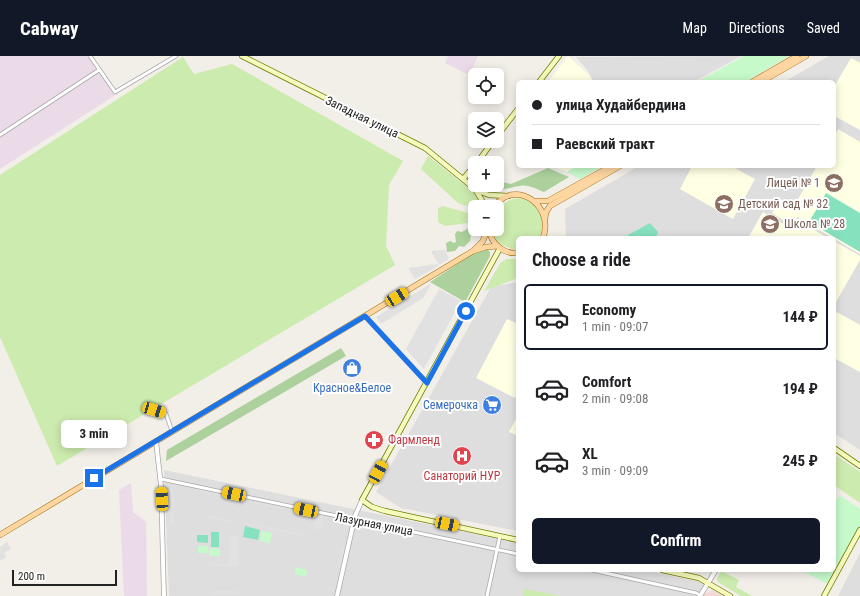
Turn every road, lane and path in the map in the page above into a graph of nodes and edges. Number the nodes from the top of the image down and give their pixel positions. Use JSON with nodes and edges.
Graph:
{"nodes":[{"id":1,"x":90,"y":56,"type":"edge"},
{"id":2,"x":176,"y":56,"type":"edge"},
{"id":3,"x":242,"y":56,"type":"edge"},
{"id":4,"x":559,"y":56,"type":"edge"},
{"id":5,"x":797,"y":56,"type":"edge"},
{"id":6,"x":806,"y":56,"type":"edge"},
{"id":7,"x":99,"y":70,"type":"junction"},
{"id":8,"x":541,"y":80,"type":"edge"},
{"id":9,"x":755,"y":80,"type":"edge"},
{"id":10,"x":764,"y":80,"type":"edge"},
{"id":11,"x":516,"y":112,"type":"edge"},
{"id":12,"x":504,"y":127,"type":"edge"},
{"id":13,"x":0,"y":135,"type":"edge"},
{"id":14,"x":607,"y":168,"type":"edge"},
{"id":15,"x":616,"y":168,"type":"edge"},
{"id":16,"x":468,"y":173,"type":"edge"},
{"id":17,"x":463,"y":179,"type":"junction"},
{"id":18,"x":468,"y":183,"type":"edge"},
{"id":19,"x":482,"y":192,"type":"edge"},
{"id":20,"x":508,"y":196,"type":"junction"},
{"id":21,"x":503,"y":200,"type":"edge"},
{"id":22,"x":535,"y":201,"type":"junction"},
{"id":23,"x":545,"y":219,"type":"junction"},
{"id":24,"x":546,"y":230,"type":"junction"},
{"id":25,"x":485,"y":236,"type":"edge"},
{"id":26,"x":491,"y":236,"type":"edge"},
{"id":27,"x":544,"y":236,"type":"edge"},
{"id":28,"x":546,"y":236,"type":"edge"},
{"id":29,"x":499,"y":247,"type":"junction"},
{"id":30,"x":473,"y":251,"type":"junction"},
{"id":31,"x":516,"y":253,"type":"edge"},
{"id":32,"x":365,"y":316,"type":"junction"},
{"id":33,"x":427,"y":383,"type":"junction"},
{"id":34,"x":154,"y":410,"type":"dead end"},
{"id":35,"x":172,"y":431,"type":"junction"},
{"id":36,"x":156,"y":441,"type":"junction"},
{"id":37,"x":836,"y":449,"type":"edge"},
{"id":38,"x":860,"y":466,"type":"edge"},
{"id":39,"x":161,"y":478,"type":"junction"},
{"id":40,"x":362,"y":500,"type":"junction"},
{"id":41,"x":354,"y":520,"type":"junction"},
{"id":42,"x":860,"y":530,"type":"edge"},
{"id":43,"x":0,"y":535,"type":"edge"},
{"id":44,"x":500,"y":536,"type":"junction"},
{"id":45,"x":516,"y":540,"type":"edge"},
{"id":46,"x":497,"y":550,"type":"junction"},
{"id":47,"x":516,"y":554,"type":"edge"},
{"id":48,"x":601,"y":572,"type":"edge"},
{"id":49,"x":672,"y":572,"type":"edge"},
{"id":50,"x":715,"y":572,"type":"edge"},
{"id":51,"x":708,"y":583,"type":"junction"},
{"id":52,"x":164,"y":596,"type":"edge"},
{"id":53,"x":337,"y":596,"type":"edge"},
{"id":54,"x":488,"y":596,"type":"edge"},
{"id":55,"x":700,"y":596,"type":"edge"},
{"id":56,"x":730,"y":596,"type":"edge"},
{"id":57,"x":824,"y":596,"type":"edge"}],
"edges":[{"from":1,"to":7,"type":"street"},
{"from":2,"to":7,"type":"street"},
{"from":3,"to":17,"type":"main road","name":"Западная улица"},
{"from":4,"to":8,"type":"main road"},
{"from":5,"to":9,"type":"main road"},
{"from":6,"to":10,"type":"main road"},
{"from":7,"to":13,"type":"street"},
{"from":11,"to":12,"type":"main road"},
{"from":14,"to":22,"type":"main road"},
{"from":15,"to":23,"type":"main road"},
{"from":16,"to":17,"type":"main road"},
{"from":17,"to":18,"type":"main road","name":"Западная улица"},
{"from":19,"to":20,"type":"main road","name":"Западная улица"},
{"from":20,"to":21,"type":"main road"},
{"from":20,"to":22,"type":"main road"},
{"from":22,"to":23,"type":"main road"},
{"from":23,"to":24,"type":"main road"},
{"from":24,"to":27,"type":"main road"},
{"from":24,"to":28,"type":"main road"},
{"from":25,"to":30,"type":"main road"},
{"from":26,"to":29,"type":"main road"},
{"from":29,"to":30,"type":"main road"},
{"from":29,"to":31,"type":"main road"},
{"from":29,"to":33,"type":"main road"},
{"from":30,"to":32,"type":"main road"},
{"from":32,"to":33,"type":"street"},
{"from":32,"to":35,"type":"main road"},
{"from":33,"to":40,"type":"main road"},
{"from":34,"to":35,"type":"street"},
{"from":35,"to":36,"type":"main road"},
{"from":36,"to":39,"type":"street"},
{"from":36,"to":43,"type":"main road"},
{"from":37,"to":38,"type":"main road"},
{"from":39,"to":41,"type":"street","name":"Лазурная улица"},
{"from":39,"to":52,"type":"street"},
{"from":40,"to":41,"type":"street"},
{"from":40,"to":44,"type":"main road"},
{"from":41,"to":46,"type":"street","name":"Лазурная улица"},
{"from":41,"to":53,"type":"street"},
{"from":42,"to":57,"type":"main road"},
{"from":44,"to":45,"type":"main road"},
{"from":44,"to":46,"type":"street"},
{"from":46,"to":47,"type":"street","name":"Лазурная улица"},
{"from":46,"to":54,"type":"street"},
{"from":48,"to":55,"type":"street"},
{"from":49,"to":51,"type":"main road"},
{"from":50,"to":51,"type":"street"},
{"from":51,"to":55,"type":"street"},
{"from":51,"to":56,"type":"main road"}]}
